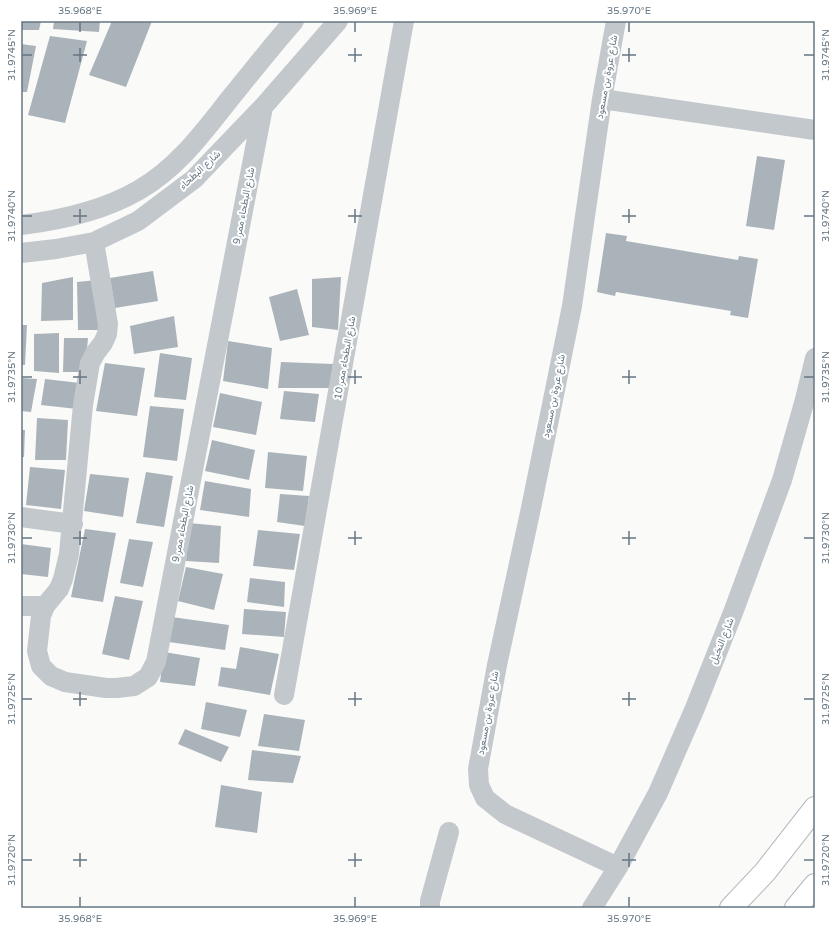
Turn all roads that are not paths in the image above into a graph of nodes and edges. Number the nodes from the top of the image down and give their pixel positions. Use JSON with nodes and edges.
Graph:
{"nodes":[{"id":1,"x":294,"y":21,"type":"edge"},
{"id":2,"x":338,"y":21,"type":"edge"},
{"id":3,"x":404,"y":21,"type":"edge"},
{"id":4,"x":616,"y":21,"type":"edge"},
{"id":5,"x":602,"y":99,"type":"junction"},
{"id":6,"x":263,"y":107,"type":"junction"},
{"id":7,"x":815,"y":130,"type":"edge"},
{"id":8,"x":21,"y":226,"type":"edge"},
{"id":9,"x":94,"y":242,"type":"junction"},
{"id":10,"x":21,"y":253,"type":"edge"},
{"id":11,"x":815,"y":358,"type":"edge"},
{"id":12,"x":21,"y":517,"type":"edge"},
{"id":13,"x":73,"y":524,"type":"junction"},
{"id":14,"x":21,"y":606,"type":"edge"},
{"id":15,"x":45,"y":606,"type":"junction"},
{"id":16,"x":284,"y":695,"type":"dead end"},
{"id":17,"x":815,"y":808,"type":"edge"},
{"id":18,"x":449,"y":832,"type":"dead end"},
{"id":19,"x":618,"y":867,"type":"junction"},
{"id":20,"x":815,"y":885,"type":"edge"},
{"id":21,"x":430,"y":908,"type":"edge"},
{"id":22,"x":592,"y":908,"type":"edge"},
{"id":23,"x":731,"y":908,"type":"edge"},
{"id":24,"x":796,"y":908,"type":"edge"}],
"edges":[{"from":1,"to":8,"type":"street"},
{"from":2,"to":6,"type":"street","name":"شارع البطحاء"},
{"from":3,"to":16,"type":"street","name":"شارع البطحاء ممر 10"},
{"from":4,"to":5,"type":"street","name":"شارع عروة بن مسعود"},
{"from":5,"to":7,"type":"street"},
{"from":5,"to":19,"type":"street","name":"شارع عروة بن مسعود"},
{"from":6,"to":9,"type":"street","name":"شارع البطحاء"},
{"from":6,"to":15,"type":"street","name":"شارع البطحاء ممر 9"},
{"from":9,"to":10,"type":"street","name":"شارع البطحاء"},
{"from":9,"to":13,"type":"street","name":"شارع البطحاء ممر 9"},
{"from":11,"to":19,"type":"street","name":"شارع النخيل"},
{"from":12,"to":13,"type":"street"},
{"from":13,"to":15,"type":"street","name":"شارع البطحاء ممر 9"},
{"from":14,"to":15,"type":"street"},
{"from":17,"to":23,"type":"main road"},
{"from":18,"to":21,"type":"street"},
{"from":19,"to":22,"type":"street","name":"شارع النخيل"},
{"from":20,"to":24,"type":"main road"}]}
